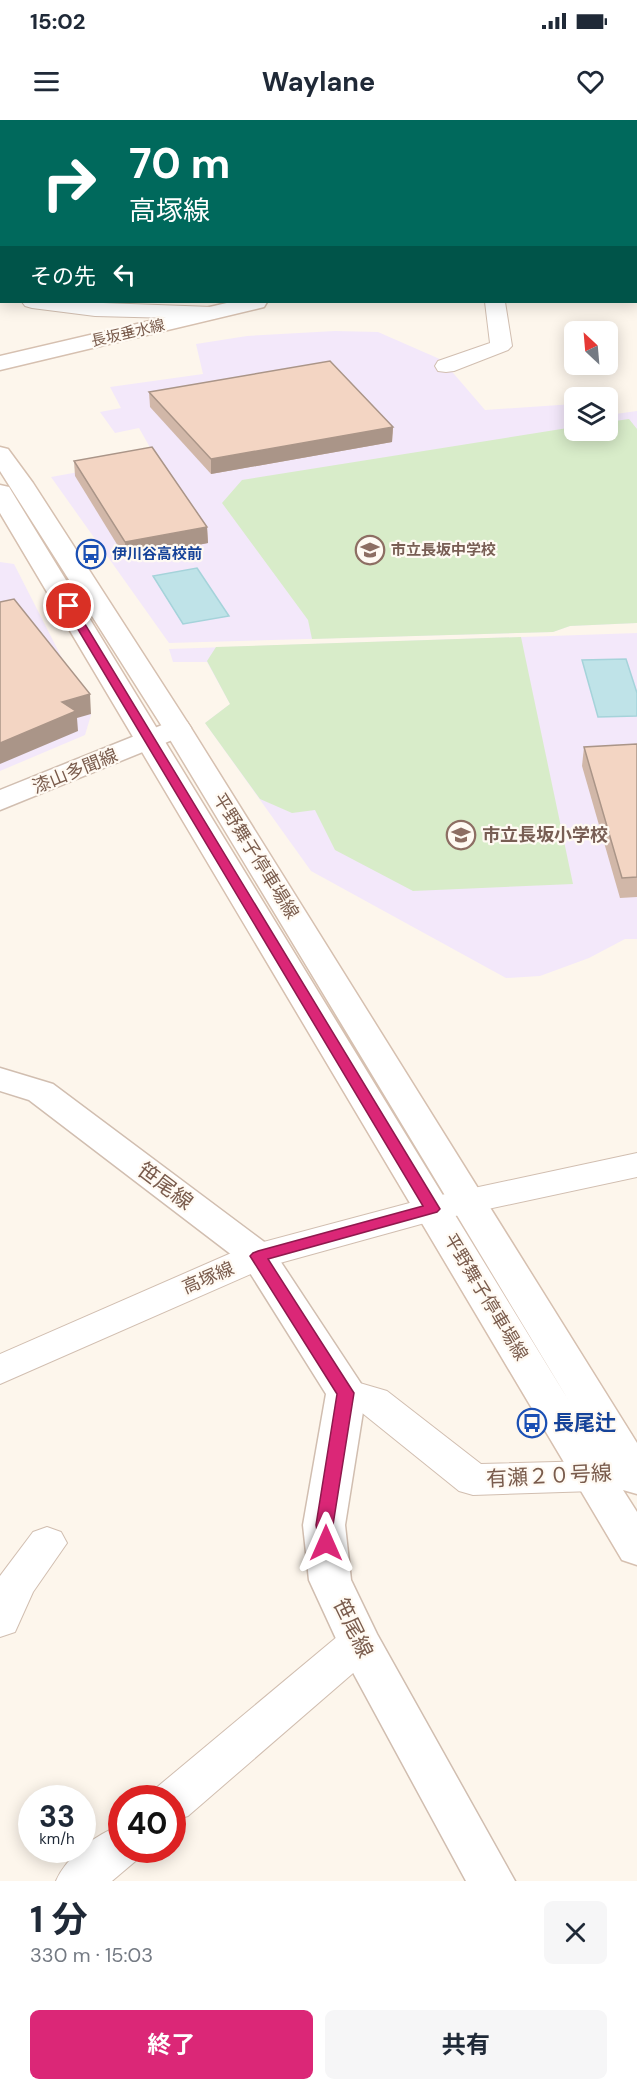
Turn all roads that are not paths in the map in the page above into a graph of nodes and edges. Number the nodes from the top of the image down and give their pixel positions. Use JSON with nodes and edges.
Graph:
{"nodes":[{"id":1,"x":40,"y":303,"type":"edge"},
{"id":2,"x":252,"y":303,"type":"edge"},
{"id":3,"x":495,"y":303,"type":"edge"},
{"id":4,"x":212,"y":313,"type":"junction"},
{"id":5,"x":0,"y":363,"type":"edge"},
{"id":6,"x":446,"y":366,"type":"dead end"},
{"id":7,"x":0,"y":454,"type":"edge"},
{"id":8,"x":0,"y":492,"type":"edge"},
{"id":9,"x":163,"y":734,"type":"junction"},
{"id":10,"x":0,"y":801,"type":"edge"},
{"id":11,"x":0,"y":1079,"type":"edge"},
{"id":12,"x":637,"y":1165,"type":"edge"},
{"id":13,"x":468,"y":1202,"type":"junction"},
{"id":14,"x":432,"y":1209,"type":"junction"},
{"id":15,"x":258,"y":1256,"type":"junction"},
{"id":16,"x":0,"y":1370,"type":"edge"},
{"id":17,"x":346,"y":1393,"type":"junction"},
{"id":18,"x":636,"y":1473,"type":"edge"},
{"id":19,"x":594,"y":1476,"type":"junction"},
{"id":20,"x":48,"y":1543,"type":"dead end"},
{"id":21,"x":637,"y":1548,"type":"edge"},
{"id":22,"x":0,"y":1620,"type":"edge"},
{"id":23,"x":359,"y":1643,"type":"junction"},
{"id":24,"x":186,"y":1790,"type":"edge"},
{"id":25,"x":108,"y":1857,"type":"edge"},
{"id":26,"x":79,"y":1881,"type":"edge"},
{"id":27,"x":491,"y":1881,"type":"edge"}],
"edges":[{"from":1,"to":4,"type":"street"},
{"from":2,"to":4,"type":"main road","name":"長坂垂水線"},
{"from":3,"to":6,"type":"street"},
{"from":4,"to":5,"type":"main road","name":"長坂垂水線"},
{"from":7,"to":9,"type":"main road","name":"平野舞子停車場線"},
{"from":8,"to":9,"type":"main road","name":"平野舞子停車場線"},
{"from":9,"to":10,"type":"main road","name":"漆山多聞線"},
{"from":9,"to":13,"type":"main road","name":"平野舞子停車場線"},
{"from":9,"to":14,"type":"main road","name":"平野舞子停車場線"},
{"from":11,"to":15,"type":"main road","name":"笹尾線"},
{"from":12,"to":13,"type":"street","name":"高塚線"},
{"from":13,"to":14,"type":"street","name":"高塚線"},
{"from":13,"to":18,"type":"main road","name":"平野舞子停車場線"},
{"from":14,"to":15,"type":"street","name":"高塚線"},
{"from":14,"to":19,"type":"main road","name":"平野舞子停車場線"},
{"from":15,"to":16,"type":"street","name":"高塚線"},
{"from":15,"to":17,"type":"main road","name":"笹尾線"},
{"from":17,"to":19,"type":"street","name":"有瀬２０号線"},
{"from":17,"to":23,"type":"main road","name":"笹尾線"},
{"from":18,"to":19,"type":"street","name":"有瀬２０号線"},
{"from":19,"to":21,"type":"main road","name":"平野舞子停車場線"},
{"from":20,"to":22,"type":"street"},
{"from":23,"to":24,"type":"street"},
{"from":23,"to":27,"type":"main road","name":"笹尾線"},
{"from":25,"to":26,"type":"street"}]}
